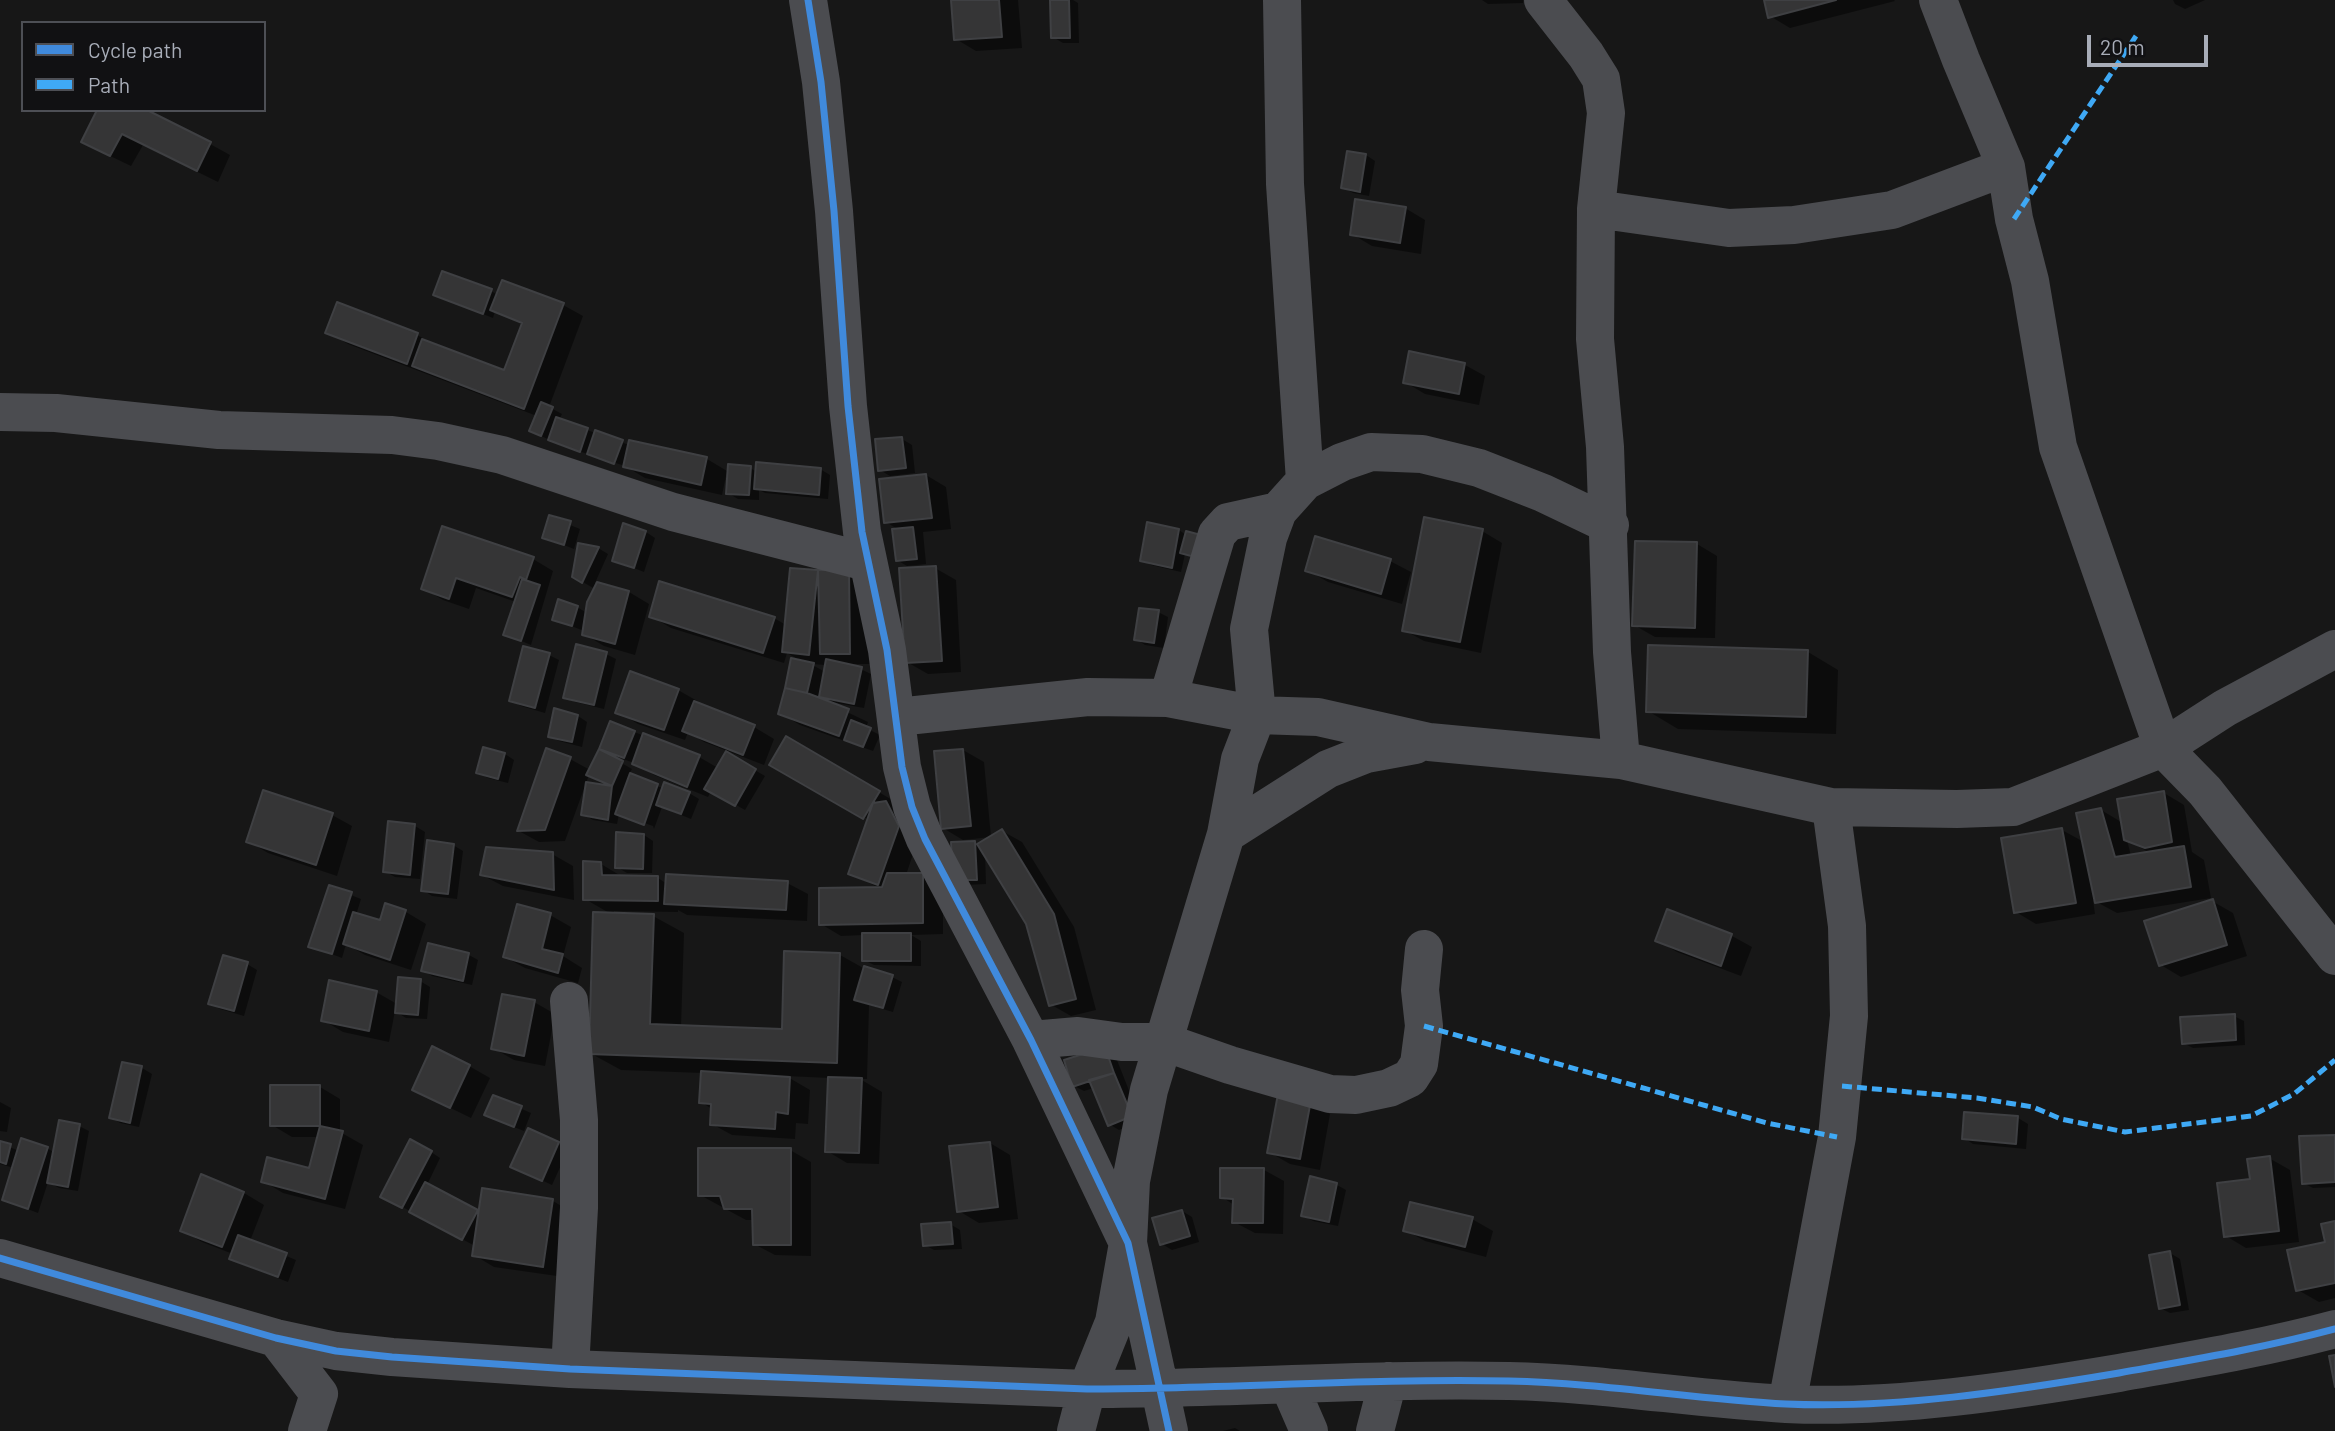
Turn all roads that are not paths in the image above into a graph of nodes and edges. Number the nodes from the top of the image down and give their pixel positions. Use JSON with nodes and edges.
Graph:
{"nodes":[{"id":1,"x":808,"y":0,"type":"edge"},
{"id":2,"x":1282,"y":0,"type":"edge"},
{"id":3,"x":1543,"y":0,"type":"edge"},
{"id":4,"x":1938,"y":0,"type":"edge"},
{"id":5,"x":2006,"y":167,"type":"junction"},
{"id":6,"x":1596,"y":209,"type":"junction"},
{"id":7,"x":0,"y":412,"type":"edge"},
{"id":8,"x":1305,"y":481,"type":"junction"},
{"id":9,"x":1278,"y":511,"type":"junction"},
{"id":10,"x":1609,"y":524,"type":"junction"},
{"id":11,"x":867,"y":562,"type":"junction"},
{"id":12,"x":2335,"y":649,"type":"edge"},
{"id":13,"x":1168,"y":698,"type":"junction"},
{"id":14,"x":1256,"y":715,"type":"junction"},
{"id":15,"x":897,"y":717,"type":"junction"},
{"id":16,"x":1429,"y":742,"type":"junction"},
{"id":17,"x":2163,"y":748,"type":"junction"},
{"id":18,"x":1621,"y":760,"type":"junction"},
{"id":19,"x":1831,"y":807,"type":"junction"},
{"id":20,"x":1226,"y":834,"type":"junction"},
{"id":21,"x":1424,"y":949,"type":"dead end"},
{"id":22,"x":2335,"y":956,"type":"edge"},
{"id":23,"x":569,"y":1001,"type":"dead end"},
{"id":24,"x":1031,"y":1040,"type":"junction"},
{"id":25,"x":1164,"y":1042,"type":"junction"},
{"id":26,"x":1128,"y":1243,"type":"junction"},
{"id":27,"x":0,"y":1258,"type":"edge"},
{"id":28,"x":2335,"y":1329,"type":"edge"},
{"id":29,"x":276,"y":1338,"type":"junction"},
{"id":30,"x":392,"y":1357,"type":"junction"},
{"id":31,"x":570,"y":1369,"type":"junction"},
{"id":32,"x":1388,"y":1381,"type":"junction"},
{"id":33,"x":1289,"y":1385,"type":"junction"},
{"id":34,"x":1087,"y":1388,"type":"junction"},
{"id":35,"x":1160,"y":1389,"type":"junction"},
{"id":36,"x":319,"y":1394,"type":"junction"},
{"id":37,"x":1787,"y":1404,"type":"junction"},
{"id":38,"x":307,"y":1431,"type":"edge"},
{"id":39,"x":1076,"y":1431,"type":"edge"},
{"id":40,"x":1169,"y":1431,"type":"edge"},
{"id":41,"x":1309,"y":1431,"type":"edge"},
{"id":42,"x":1375,"y":1431,"type":"edge"}],
"edges":[{"from":1,"to":11,"type":"street"},
{"from":2,"to":8,"type":"street"},
{"from":3,"to":6,"type":"street"},
{"from":4,"to":5,"type":"street"},
{"from":5,"to":6,"type":"street"},
{"from":5,"to":17,"type":"street"},
{"from":6,"to":10,"type":"street"},
{"from":7,"to":11,"type":"street"},
{"from":8,"to":9,"type":"street"},
{"from":8,"to":10,"type":"street"},
{"from":9,"to":13,"type":"street"},
{"from":9,"to":14,"type":"street"},
{"from":10,"to":18,"type":"street"},
{"from":11,"to":15,"type":"street"},
{"from":12,"to":17,"type":"street"},
{"from":13,"to":14,"type":"street"},
{"from":13,"to":15,"type":"street"},
{"from":14,"to":16,"type":"street"},
{"from":14,"to":20,"type":"street"},
{"from":15,"to":24,"type":"street"},
{"from":16,"to":18,"type":"street"},
{"from":16,"to":20,"type":"street"},
{"from":17,"to":19,"type":"street"},
{"from":17,"to":22,"type":"street"},
{"from":18,"to":19,"type":"street"},
{"from":19,"to":37,"type":"street"},
{"from":20,"to":25,"type":"street"},
{"from":21,"to":25,"type":"street"},
{"from":23,"to":31,"type":"street"},
{"from":24,"to":25,"type":"street"},
{"from":24,"to":26,"type":"street"},
{"from":25,"to":26,"type":"street"},
{"from":26,"to":34,"type":"street"},
{"from":26,"to":35,"type":"street"},
{"from":27,"to":29,"type":"street"},
{"from":28,"to":37,"type":"street"},
{"from":29,"to":30,"type":"street"},
{"from":29,"to":36,"type":"street"},
{"from":30,"to":31,"type":"street"},
{"from":30,"to":36,"type":"street"},
{"from":31,"to":34,"type":"street"},
{"from":32,"to":33,"type":"street"},
{"from":32,"to":37,"type":"street"},
{"from":32,"to":42,"type":"street"},
{"from":33,"to":35,"type":"street"},
{"from":33,"to":41,"type":"street"},
{"from":34,"to":35,"type":"street"},
{"from":34,"to":39,"type":"street"},
{"from":35,"to":40,"type":"street"},
{"from":36,"to":38,"type":"street"}]}
